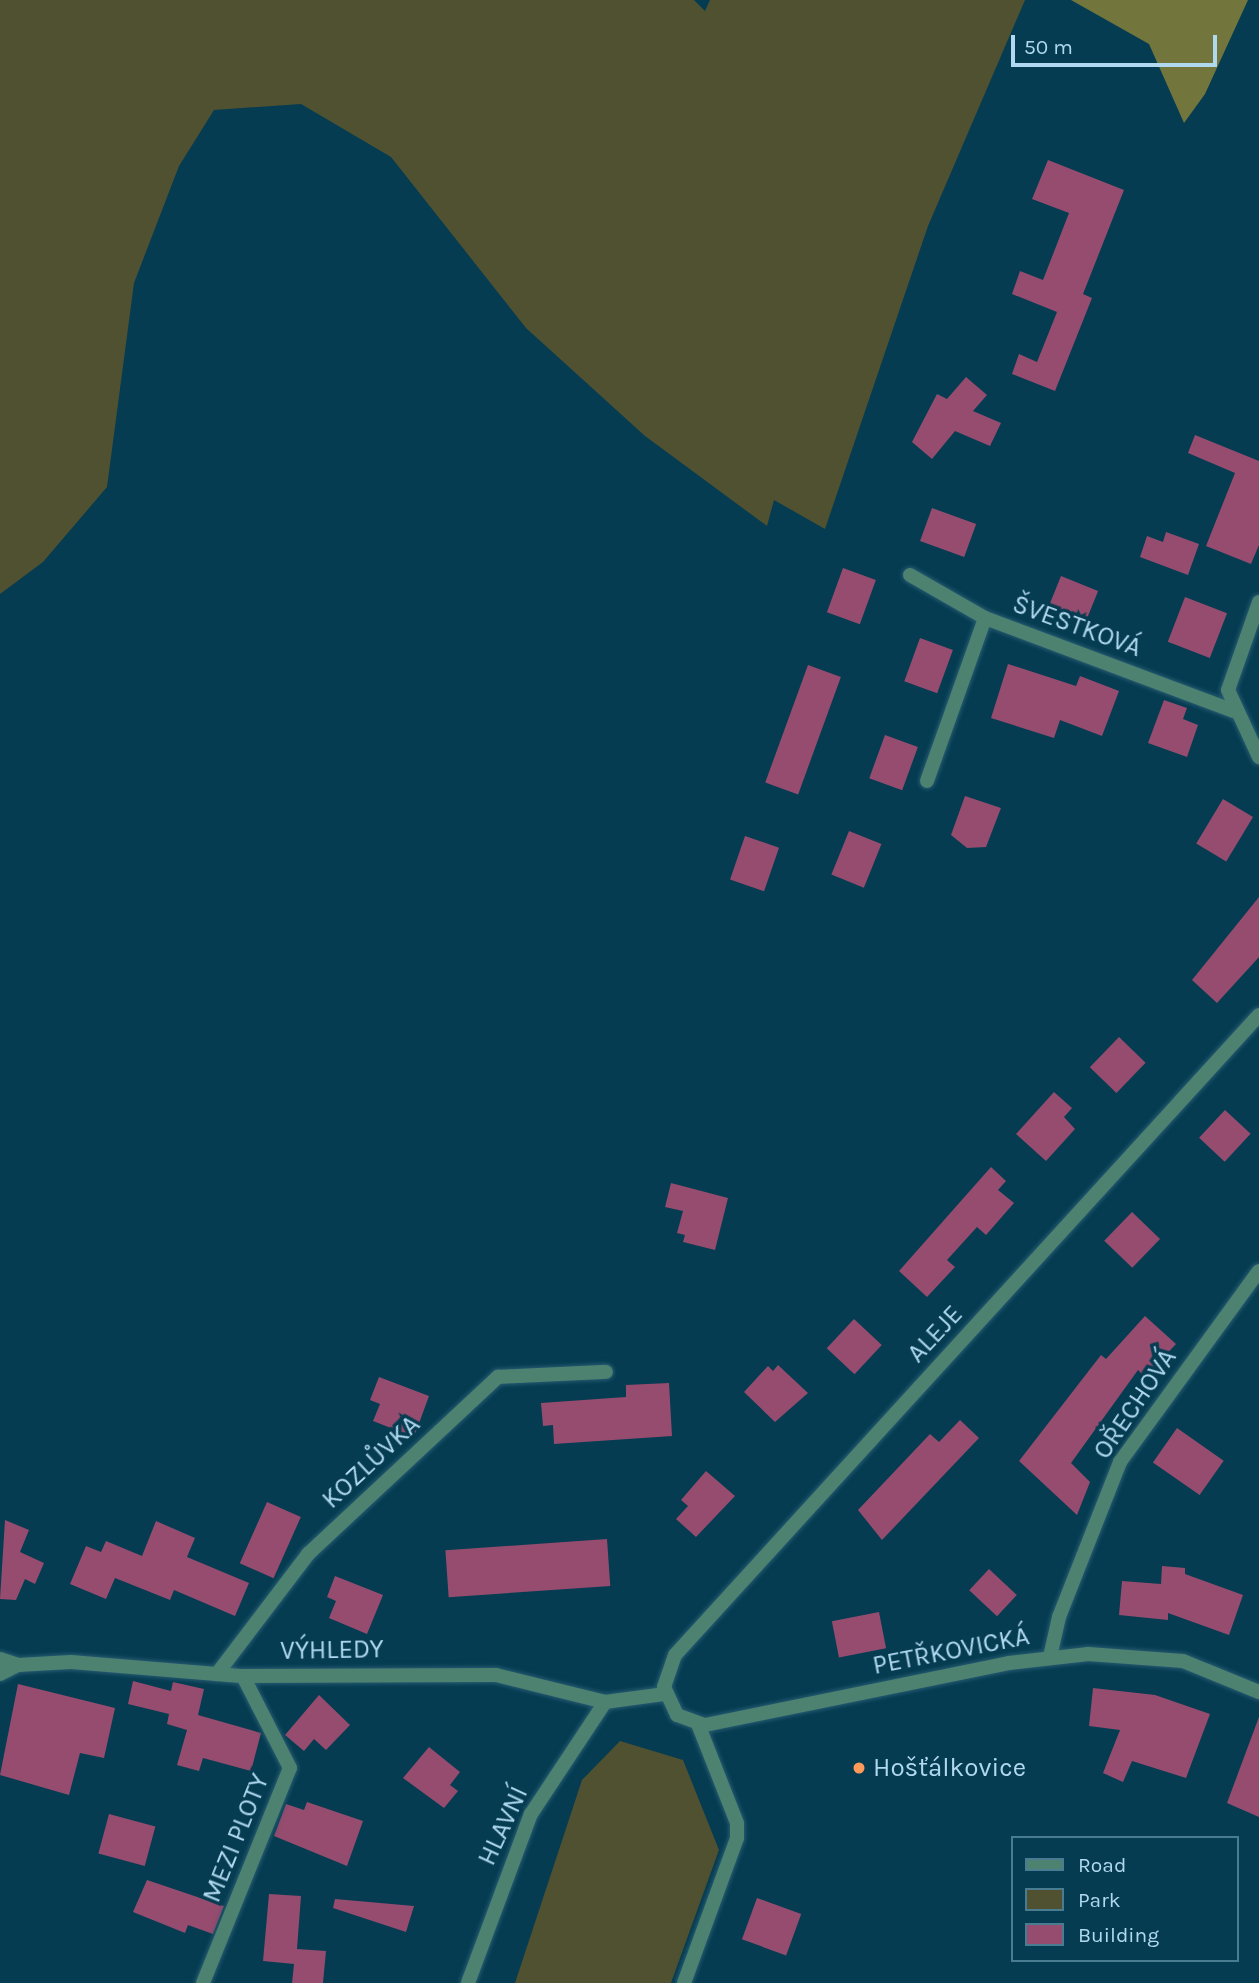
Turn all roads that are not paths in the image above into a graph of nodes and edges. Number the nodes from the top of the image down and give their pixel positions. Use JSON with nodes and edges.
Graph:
{"nodes":[{"id":1,"x":910,"y":575,"type":"dead end"},
{"id":2,"x":1259,"y":601,"type":"edge"},
{"id":3,"x":985,"y":618,"type":"junction"},
{"id":4,"x":1234,"y":711,"type":"junction"},
{"id":5,"x":1259,"y":757,"type":"edge"},
{"id":6,"x":927,"y":781,"type":"dead end"},
{"id":7,"x":1259,"y":1014,"type":"edge"},
{"id":8,"x":1259,"y":1271,"type":"edge"},
{"id":9,"x":606,"y":1372,"type":"dead end"},
{"id":10,"x":1050,"y":1657,"type":"junction"},
{"id":11,"x":0,"y":1659,"type":"edge"},
{"id":12,"x":18,"y":1665,"type":"junction"},
{"id":13,"x":0,"y":1674,"type":"edge"},
{"id":14,"x":217,"y":1674,"type":"junction"},
{"id":15,"x":243,"y":1676,"type":"junction"},
{"id":16,"x":1259,"y":1692,"type":"edge"},
{"id":17,"x":665,"y":1694,"type":"junction"},
{"id":18,"x":605,"y":1702,"type":"junction"},
{"id":19,"x":698,"y":1724,"type":"junction"},
{"id":20,"x":203,"y":1983,"type":"edge"},
{"id":21,"x":468,"y":1983,"type":"edge"},
{"id":22,"x":684,"y":1983,"type":"edge"}],
"edges":[{"from":1,"to":3,"type":"street"},
{"from":2,"to":4,"type":"street"},
{"from":3,"to":4,"type":"street","name":"ŠVESTKOVÁ"},
{"from":3,"to":6,"type":"street","name":"ŠVESTKOVÁ"},
{"from":4,"to":5,"type":"street"},
{"from":7,"to":17,"type":"street","name":"ALEJE"},
{"from":8,"to":10,"type":"street","name":"OŘECHOVÁ"},
{"from":9,"to":14,"type":"street","name":"KOZLŮVKA"},
{"from":10,"to":16,"type":"street","name":"PETŘKOVICKÁ"},
{"from":10,"to":19,"type":"street","name":"PETŘKOVICKÁ"},
{"from":11,"to":12,"type":"street"},
{"from":12,"to":13,"type":"street","name":"VÝHLEDY"},
{"from":12,"to":14,"type":"street","name":"VÝHLEDY"},
{"from":14,"to":15,"type":"street","name":"VÝHLEDY"},
{"from":15,"to":18,"type":"street","name":"VÝHLEDY"},
{"from":15,"to":20,"type":"street","name":"MEZI PLOTY"},
{"from":17,"to":18,"type":"street","name":"VÝHLEDY"},
{"from":17,"to":19,"type":"street"},
{"from":18,"to":21,"type":"street","name":"HLAVNÍ"},
{"from":19,"to":22,"type":"street"}]}
